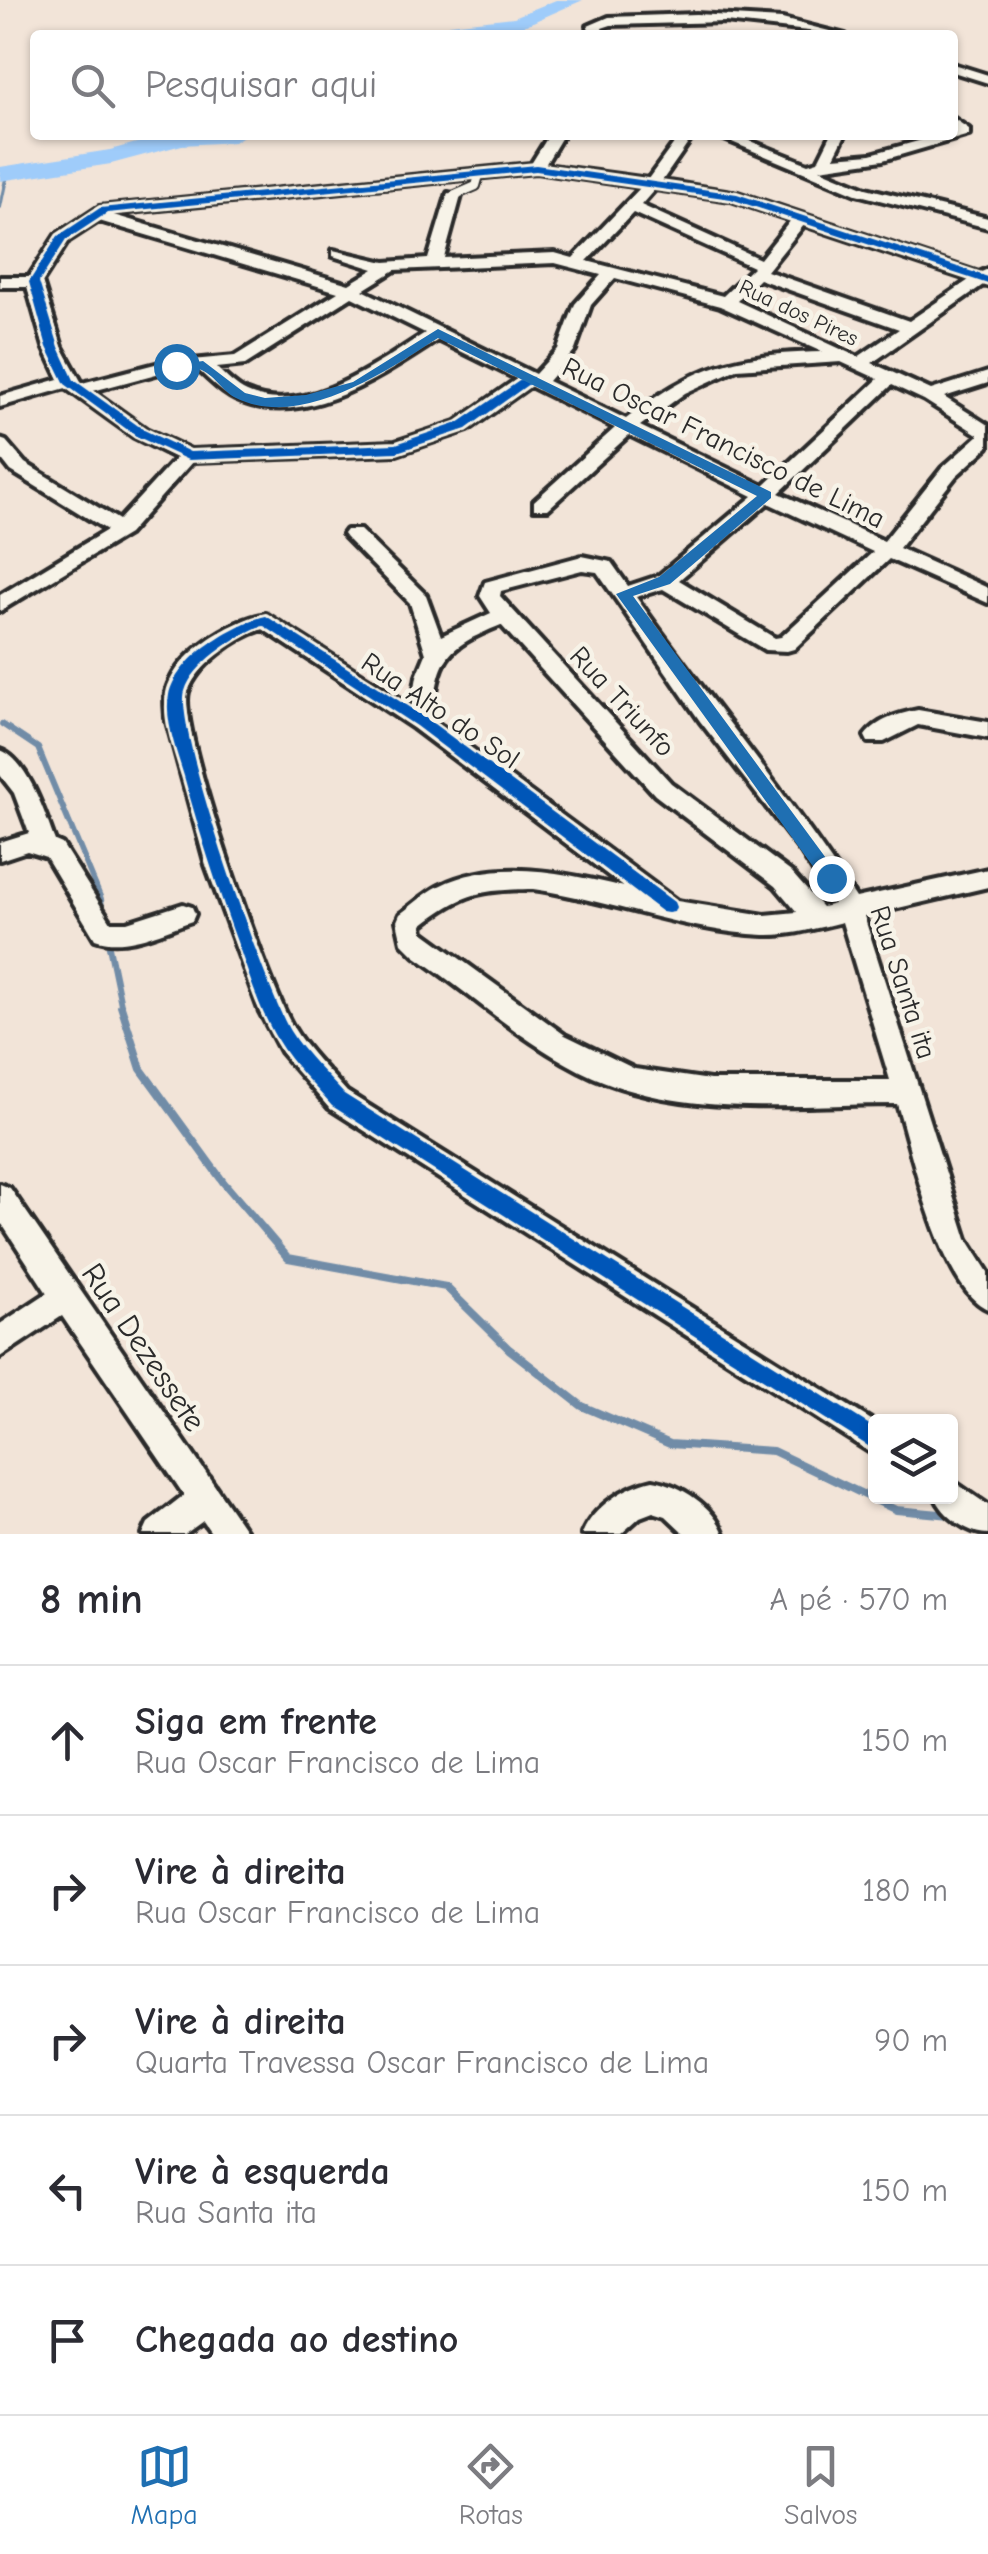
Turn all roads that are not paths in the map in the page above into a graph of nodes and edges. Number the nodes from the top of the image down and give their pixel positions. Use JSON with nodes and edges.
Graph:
{"nodes":[{"id":1,"x":704,"y":17,"type":"junction"},
{"id":2,"x":596,"y":30,"type":"edge"},
{"id":3,"x":692,"y":30,"type":"edge"},
{"id":4,"x":786,"y":30,"type":"edge"},
{"id":5,"x":958,"y":69,"type":"edge"},
{"id":6,"x":988,"y":78,"type":"edge"},
{"id":7,"x":553,"y":140,"type":"edge"},
{"id":8,"x":684,"y":140,"type":"edge"},
{"id":9,"x":735,"y":140,"type":"edge"},
{"id":10,"x":835,"y":140,"type":"edge"},
{"id":11,"x":940,"y":140,"type":"edge"},
{"id":12,"x":825,"y":160,"type":"junction"},
{"id":13,"x":536,"y":168,"type":"junction"},
{"id":14,"x":809,"y":169,"type":"junction"},
{"id":15,"x":480,"y":172,"type":"junction"},
{"id":16,"x":655,"y":182,"type":"junction"},
{"id":17,"x":454,"y":196,"type":"joint"},
{"id":18,"x":632,"y":208,"type":"junction"},
{"id":19,"x":93,"y":214,"type":"junction"},
{"id":20,"x":802,"y":218,"type":"junction"},
{"id":21,"x":988,"y":223,"type":"edge"},
{"id":22,"x":339,"y":253,"type":"dead end"},
{"id":23,"x":435,"y":261,"type":"junction"},
{"id":24,"x":578,"y":262,"type":"junction"},
{"id":25,"x":384,"y":267,"type":"junction"},
{"id":26,"x":760,"y":270,"type":"junction"},
{"id":27,"x":613,"y":271,"type":"junction"},
{"id":28,"x":986,"y":277,"type":"edge"},
{"id":29,"x":0,"y":282,"type":"edge"},
{"id":30,"x":34,"y":282,"type":"junction"},
{"id":31,"x":350,"y":290,"type":"junction"},
{"id":32,"x":726,"y":302,"type":"junction"},
{"id":33,"x":910,"y":328,"type":"junction"},
{"id":34,"x":438,"y":333,"type":"junction"},
{"id":35,"x":851,"y":360,"type":"junction"},
{"id":36,"x":203,"y":365,"type":"junction"},
{"id":37,"x":988,"y":377,"type":"edge"},
{"id":38,"x":889,"y":378,"type":"junction"},
{"id":39,"x":533,"y":381,"type":"junction"},
{"id":40,"x":74,"y":385,"type":"junction"},
{"id":41,"x":930,"y":396,"type":"junction"},
{"id":42,"x":5,"y":397,"type":"edge"},
{"id":43,"x":628,"y":427,"type":"junction"},
{"id":44,"x":988,"y":434,"type":"edge"},
{"id":45,"x":0,"y":445,"type":"edge"},
{"id":46,"x":188,"y":456,"type":"junction"},
{"id":47,"x":766,"y":495,"type":"junction"},
{"id":48,"x":541,"y":505,"type":"dead end"},
{"id":49,"x":121,"y":530,"type":"junction"},
{"id":50,"x":354,"y":534,"type":"dead end"},
{"id":51,"x":887,"y":550,"type":"junction"},
{"id":52,"x":664,"y":581,"type":"junction"},
{"id":53,"x":624,"y":594,"type":"junction"},
{"id":54,"x":988,"y":596,"type":"edge"},
{"id":55,"x":0,"y":604,"type":"edge"},
{"id":56,"x":504,"y":616,"type":"junction"},
{"id":57,"x":435,"y":651,"type":"junction"},
{"id":58,"x":421,"y":722,"type":"junction"},
{"id":59,"x":988,"y":730,"type":"edge"},
{"id":60,"x":876,"y":736,"type":"dead end"},
{"id":61,"x":0,"y":758,"type":"edge"},
{"id":62,"x":44,"y":844,"type":"junction"},
{"id":63,"x":0,"y":851,"type":"edge"},
{"id":64,"x":988,"y":878,"type":"edge"},
{"id":65,"x":668,"y":907,"type":"junction"},
{"id":66,"x":850,"y":909,"type":"junction"},
{"id":67,"x":183,"y":914,"type":"dead end"},
{"id":68,"x":817,"y":918,"type":"junction"},
{"id":69,"x":908,"y":1092,"type":"junction"},
{"id":70,"x":0,"y":1197,"type":"edge"},
{"id":71,"x":68,"y":1295,"type":"junction"},
{"id":72,"x":988,"y":1295,"type":"edge"},
{"id":73,"x":0,"y":1342,"type":"edge"},
{"id":74,"x":868,"y":1436,"type":"edge"},
{"id":75,"x":206,"y":1498,"type":"junction"},
{"id":76,"x":958,"y":1501,"type":"edge"},
{"id":77,"x":988,"y":1525,"type":"edge"},
{"id":78,"x":159,"y":1534,"type":"edge"},
{"id":79,"x":232,"y":1534,"type":"edge"},
{"id":80,"x":598,"y":1534,"type":"edge"},
{"id":81,"x":708,"y":1534,"type":"edge"}],
"edges":[{"from":1,"to":2,"type":"street"},
{"from":1,"to":3,"type":"street"},
{"from":1,"to":4,"type":"street"},
{"from":5,"to":6,"type":"street"},
{"from":7,"to":13,"type":"street"},
{"from":8,"to":16,"type":"street"},
{"from":9,"to":14,"type":"street"},
{"from":10,"to":12,"type":"street"},
{"from":11,"to":12,"type":"street"},
{"from":12,"to":14,"type":"street"},
{"from":13,"to":15,"type":"street"},
{"from":13,"to":16,"type":"street"},
{"from":14,"to":21,"type":"street"},
{"from":15,"to":17,"type":"lane"},
{"from":15,"to":19,"type":"street"},
{"from":16,"to":18,"type":"street"},
{"from":16,"to":20,"type":"street"},
{"from":17,"to":23,"type":"street"},
{"from":18,"to":24,"type":"street"},
{"from":18,"to":26,"type":"street"},
{"from":19,"to":30,"type":"street"},
{"from":19,"to":31,"type":"street","name":"Rua Oscar Francisco de Lima"},
{"from":20,"to":26,"type":"street"},
{"from":20,"to":28,"type":"street"},
{"from":22,"to":25,"type":"street"},
{"from":23,"to":24,"type":"street","name":"Rua dos Pires"},
{"from":23,"to":25,"type":"street","name":"Rua dos Pires"},
{"from":24,"to":27,"type":"street","name":"Rua dos Pires"},
{"from":25,"to":31,"type":"street"},
{"from":26,"to":32,"type":"street"},
{"from":26,"to":33,"type":"street"},
{"from":27,"to":32,"type":"street","name":"Rua dos Pires"},
{"from":27,"to":39,"type":"street"},
{"from":28,"to":33,"type":"street"},
{"from":29,"to":30,"type":"street"},
{"from":30,"to":40,"type":"street"},
{"from":31,"to":34,"type":"street","name":"Rua Oscar Francisco de Lima"},
{"from":31,"to":36,"type":"street"},
{"from":32,"to":35,"type":"street","name":"Rua dos Pires"},
{"from":33,"to":35,"type":"street"},
{"from":34,"to":36,"type":"street"},
{"from":34,"to":39,"type":"street","name":"Rua Oscar Francisco de Lima"},
{"from":35,"to":38,"type":"street","name":"Rua dos Pires"},
{"from":35,"to":43,"type":"street"},
{"from":36,"to":40,"type":"street"},
{"from":37,"to":41,"type":"street"},
{"from":38,"to":41,"type":"street","name":"Rua dos Pires"},
{"from":38,"to":47,"type":"street"},
{"from":39,"to":43,"type":"street","name":"Rua Oscar Francisco de Lima"},
{"from":39,"to":46,"type":"street"},
{"from":40,"to":42,"type":"street"},
{"from":40,"to":46,"type":"street"},
{"from":41,"to":44,"type":"street","name":"Rua dos Pires"},
{"from":43,"to":47,"type":"street","name":"Rua Oscar Francisco de Lima"},
{"from":43,"to":48,"type":"street"},
{"from":44,"to":51,"type":"street"},
{"from":45,"to":49,"type":"street"},
{"from":46,"to":49,"type":"street"},
{"from":47,"to":51,"type":"street","name":"Rua Oscar Francisco de Lima"},
{"from":47,"to":52,"type":"street"},
{"from":49,"to":55,"type":"street"},
{"from":50,"to":57,"type":"street"},
{"from":51,"to":52,"type":"street"},
{"from":51,"to":54,"type":"street","name":"Rua Oscar Francisco de Lima"},
{"from":52,"to":53,"type":"street"},
{"from":53,"to":56,"type":"street","name":"Rua Santa ita"},
{"from":53,"to":66,"type":"street","name":"Rua Santa ita"},
{"from":56,"to":57,"type":"street"},
{"from":56,"to":68,"type":"street","name":"Rua Triunfo"},
{"from":57,"to":58,"type":"street"},
{"from":58,"to":65,"type":"street","name":"Rua Alto do Sol"},
{"from":58,"to":74,"type":"street","name":"Rua Alto do Sol"},
{"from":59,"to":60,"type":"street"},
{"from":61,"to":62,"type":"street"},
{"from":62,"to":63,"type":"street"},
{"from":62,"to":67,"type":"street"},
{"from":64,"to":66,"type":"street"},
{"from":65,"to":68,"type":"street"},
{"from":65,"to":69,"type":"street"},
{"from":66,"to":68,"type":"street"},
{"from":66,"to":69,"type":"street","name":"Rua Santa ita"},
{"from":69,"to":72,"type":"street","name":"Rua Santa ita"},
{"from":70,"to":71,"type":"street","name":"Rua Dezessete"},
{"from":71,"to":73,"type":"street"},
{"from":71,"to":75,"type":"street","name":"Rua Dezessete"},
{"from":75,"to":78,"type":"street"},
{"from":75,"to":79,"type":"street","name":"Rua Dezessete"},
{"from":76,"to":77,"type":"street"},
{"from":80,"to":81,"type":"street"}]}
